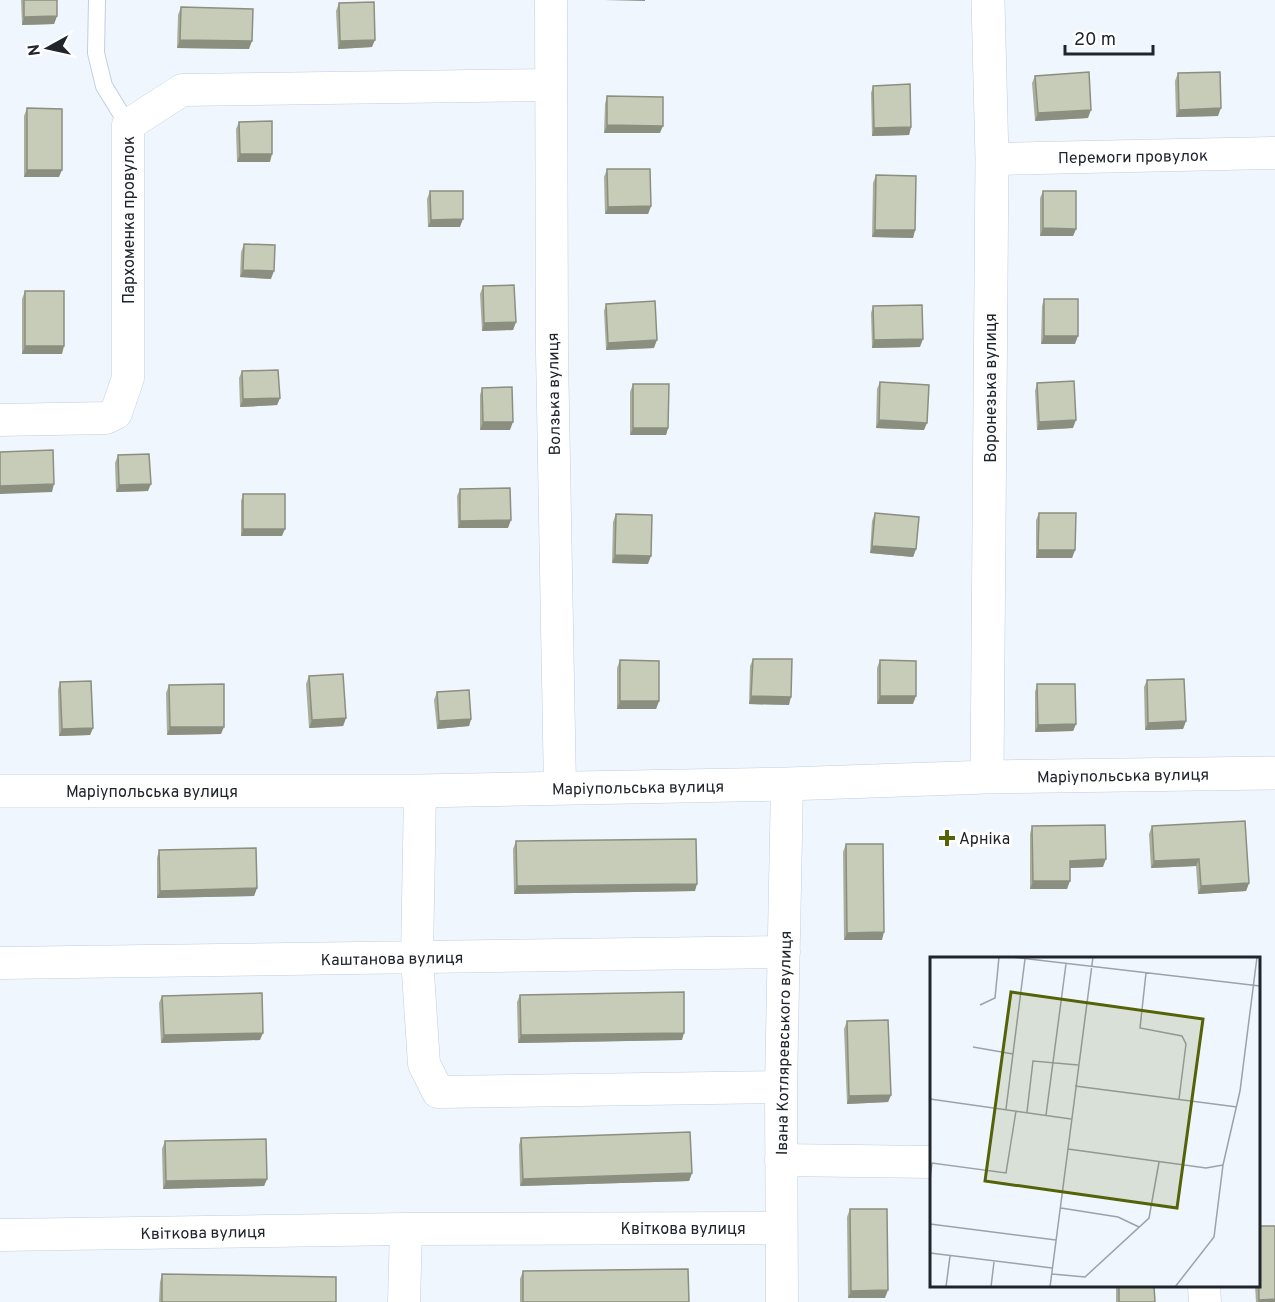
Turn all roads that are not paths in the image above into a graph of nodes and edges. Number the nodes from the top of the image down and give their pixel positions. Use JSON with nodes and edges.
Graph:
{"nodes":[{"id":1,"x":97,"y":0,"type":"edge"},
{"id":2,"x":551,"y":0,"type":"edge"},
{"id":3,"x":988,"y":0,"type":"edge"},
{"id":4,"x":551,"y":85,"type":"junction"},
{"id":5,"x":128,"y":125,"type":"junction"},
{"id":6,"x":1275,"y":153,"type":"edge"},
{"id":7,"x":992,"y":159,"type":"junction"},
{"id":8,"x":0,"y":420,"type":"edge"},
{"id":9,"x":1275,"y":773,"type":"edge"},
{"id":10,"x":987,"y":777,"type":"junction"},
{"id":11,"x":787,"y":784,"type":"junction"},
{"id":12,"x":560,"y":788,"type":"junction"},
{"id":13,"x":0,"y":791,"type":"edge"},
{"id":14,"x":420,"y":791,"type":"junction"},
{"id":15,"x":784,"y":952,"type":"junction"},
{"id":16,"x":417,"y":958,"type":"junction"},
{"id":17,"x":0,"y":963,"type":"edge"},
{"id":18,"x":781,"y":1087,"type":"junction"},
{"id":19,"x":781,"y":1160,"type":"junction"},
{"id":20,"x":930,"y":1162,"type":"edge"},
{"id":21,"x":781,"y":1228,"type":"junction"},
{"id":22,"x":406,"y":1229,"type":"junction"},
{"id":23,"x":0,"y":1235,"type":"edge"},
{"id":24,"x":404,"y":1302,"type":"edge"},
{"id":25,"x":782,"y":1302,"type":"edge"}],
"edges":[{"from":1,"to":5,"type":"lane"},
{"from":2,"to":4,"type":"street","name":"Волзька вулиця"},
{"from":3,"to":7,"type":"street","name":"Воронезька вулиця"},
{"from":4,"to":5,"type":"street","name":"Пархоменка провулок"},
{"from":4,"to":12,"type":"street","name":"Волзька вулиця"},
{"from":5,"to":8,"type":"street","name":"Пархоменка провулок"},
{"from":6,"to":7,"type":"street","name":"Перемоги провулок"},
{"from":7,"to":10,"type":"street","name":"Воронезька вулиця"},
{"from":9,"to":10,"type":"street","name":"Маріупольська вулиця"},
{"from":10,"to":11,"type":"street","name":"Маріупольська вулиця"},
{"from":11,"to":12,"type":"street","name":"Маріупольська вулиця"},
{"from":11,"to":15,"type":"street","name":"Івана Котляревського вулиця"},
{"from":12,"to":14,"type":"street","name":"Маріупольська вулиця"},
{"from":13,"to":14,"type":"street","name":"Маріупольська вулиця"},
{"from":14,"to":16,"type":"street"},
{"from":15,"to":16,"type":"street","name":"Каштанова вулиця"},
{"from":15,"to":18,"type":"street","name":"Івана Котляревського вулиця"},
{"from":16,"to":17,"type":"street","name":"Каштанова вулиця"},
{"from":16,"to":18,"type":"street"},
{"from":18,"to":19,"type":"street","name":"Івана Котляревського вулиця"},
{"from":19,"to":20,"type":"street"},
{"from":19,"to":21,"type":"street","name":"Івана Котляревського вулиця"},
{"from":21,"to":22,"type":"street","name":"Квіткова вулиця"},
{"from":21,"to":25,"type":"street","name":"Івана Котляревського вулиця"},
{"from":22,"to":23,"type":"street","name":"Квіткова вулиця"},
{"from":22,"to":24,"type":"street"}]}
